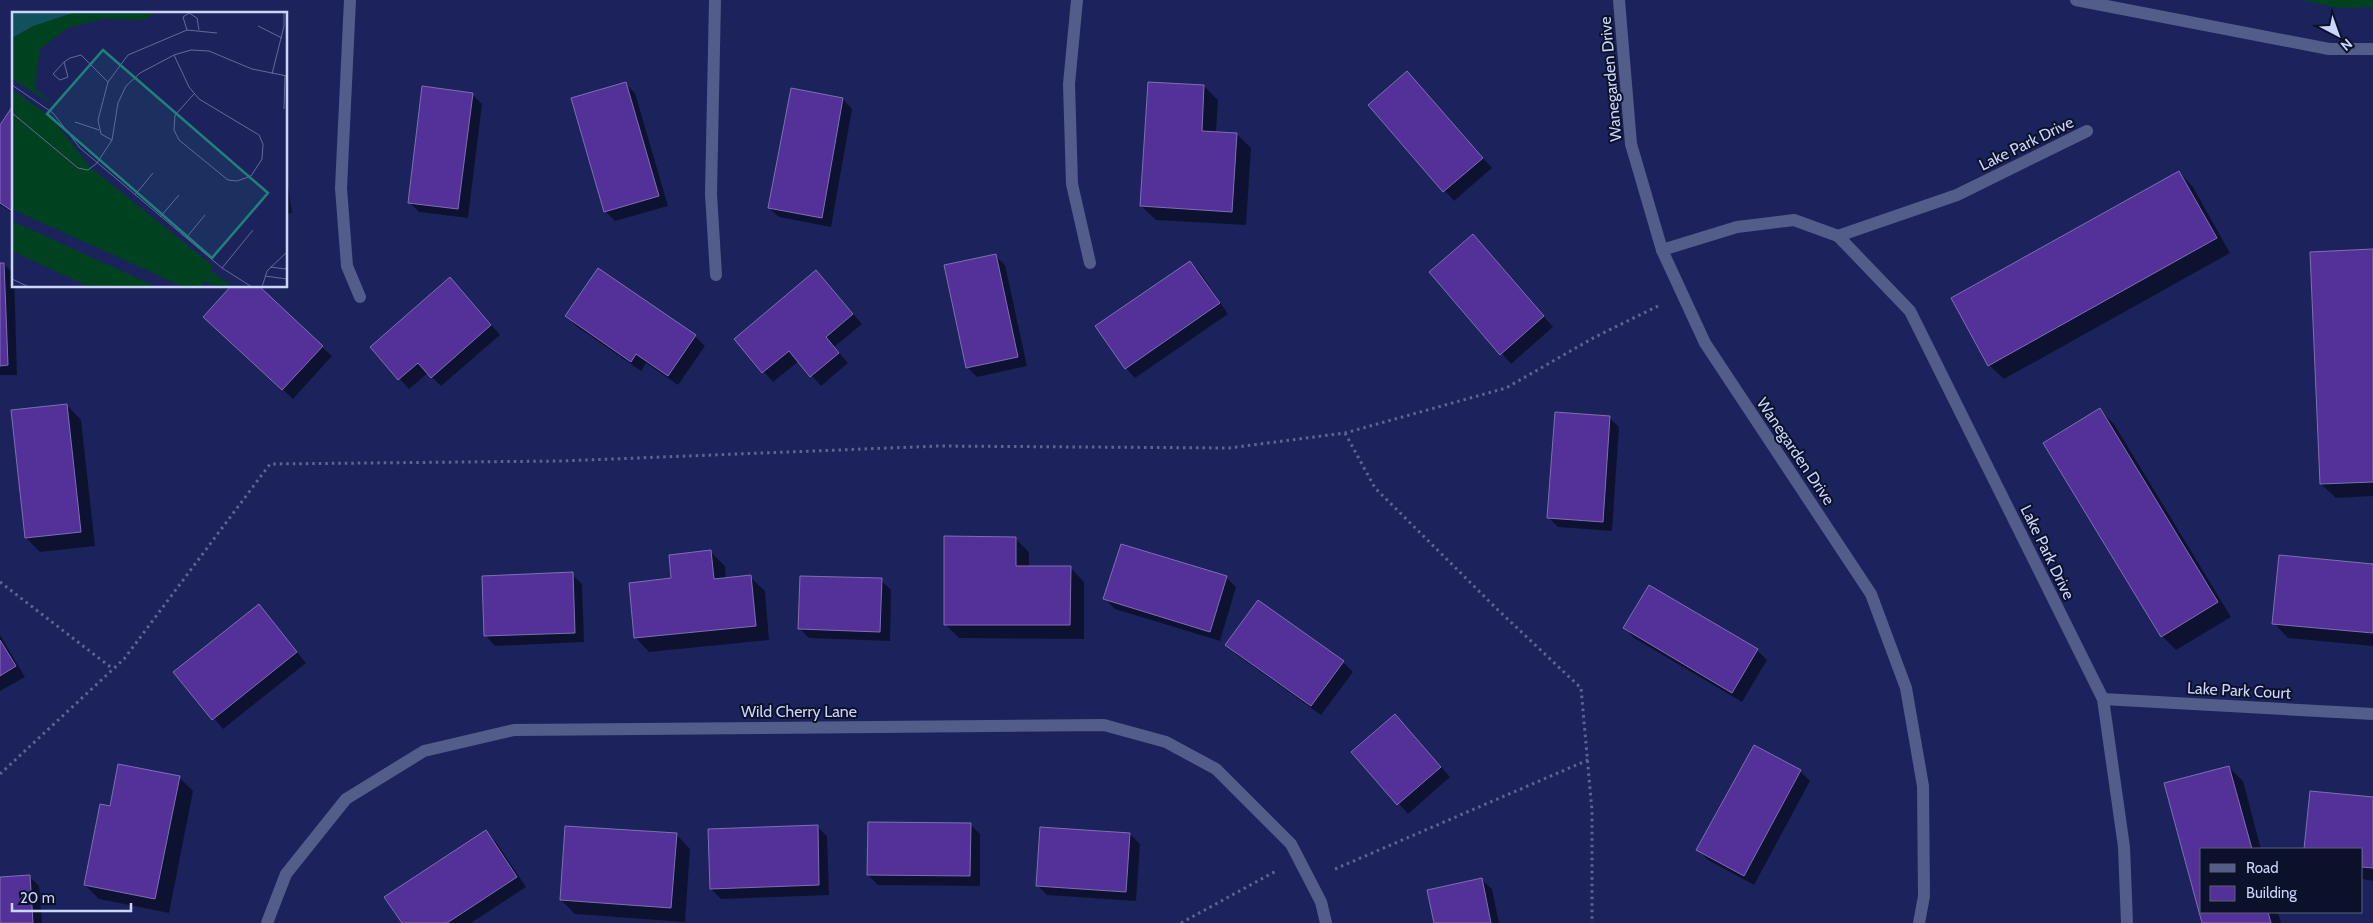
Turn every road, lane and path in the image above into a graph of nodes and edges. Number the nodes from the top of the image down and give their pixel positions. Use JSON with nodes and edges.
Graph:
{"nodes":[{"id":1,"x":350,"y":0,"type":"edge"},
{"id":2,"x":715,"y":0,"type":"edge"},
{"id":3,"x":1077,"y":0,"type":"edge"},
{"id":4,"x":1619,"y":0,"type":"edge"},
{"id":5,"x":2076,"y":0,"type":"edge"},
{"id":6,"x":2373,"y":48,"type":"edge"},
{"id":7,"x":2087,"y":131,"type":"dead end"},
{"id":8,"x":1838,"y":236,"type":"junction"},
{"id":9,"x":1662,"y":250,"type":"junction"},
{"id":10,"x":1090,"y":263,"type":"dead end"},
{"id":11,"x":716,"y":275,"type":"dead end"},
{"id":12,"x":1682,"y":294,"type":"junction"},
{"id":13,"x":360,"y":297,"type":"dead end"},
{"id":14,"x":1345,"y":433,"type":"junction"},
{"id":15,"x":0,"y":582,"type":"edge"},
{"id":16,"x":114,"y":669,"type":"junction"},
{"id":17,"x":2104,"y":699,"type":"junction"},
{"id":18,"x":2373,"y":714,"type":"edge"},
{"id":19,"x":1588,"y":760,"type":"junction"},
{"id":20,"x":0,"y":774,"type":"edge"},
{"id":21,"x":1298,"y":859,"type":"junction"},
{"id":22,"x":1310,"y":880,"type":"junction"},
{"id":23,"x":267,"y":923,"type":"edge"},
{"id":24,"x":1181,"y":923,"type":"edge"},
{"id":25,"x":1326,"y":923,"type":"edge"},
{"id":26,"x":1592,"y":923,"type":"edge"},
{"id":27,"x":1919,"y":923,"type":"edge"},
{"id":28,"x":2127,"y":923,"type":"edge"}],
"edges":[{"from":1,"to":13,"type":"street"},
{"from":2,"to":11,"type":"street"},
{"from":3,"to":10,"type":"street"},
{"from":4,"to":9,"type":"street","name":"Wanegarden Drive"},
{"from":5,"to":6,"type":"street"},
{"from":7,"to":8,"type":"street","name":"Lake Park Drive"},
{"from":8,"to":9,"type":"street","name":"Lake Park Drive"},
{"from":8,"to":17,"type":"street","name":"Lake Park Drive"},
{"from":9,"to":12,"type":"street","name":"Wanegarden Drive"},
{"from":12,"to":14,"type":"path"},
{"from":12,"to":27,"type":"street","name":"Wanegarden Drive"},
{"from":14,"to":16,"type":"path"},
{"from":14,"to":19,"type":"path"},
{"from":15,"to":16,"type":"path"},
{"from":16,"to":20,"type":"path"},
{"from":17,"to":18,"type":"street","name":"Lake Park Court"},
{"from":17,"to":28,"type":"street","name":"Lake Park Drive"},
{"from":19,"to":22,"type":"path"},
{"from":19,"to":26,"type":"path"},
{"from":21,"to":22,"type":"street","name":"Wild Cherry Lane"},
{"from":21,"to":23,"type":"street","name":"Wild Cherry Lane"},
{"from":21,"to":24,"type":"path"},
{"from":22,"to":25,"type":"street","name":"Wild Cherry Lane"}]}
